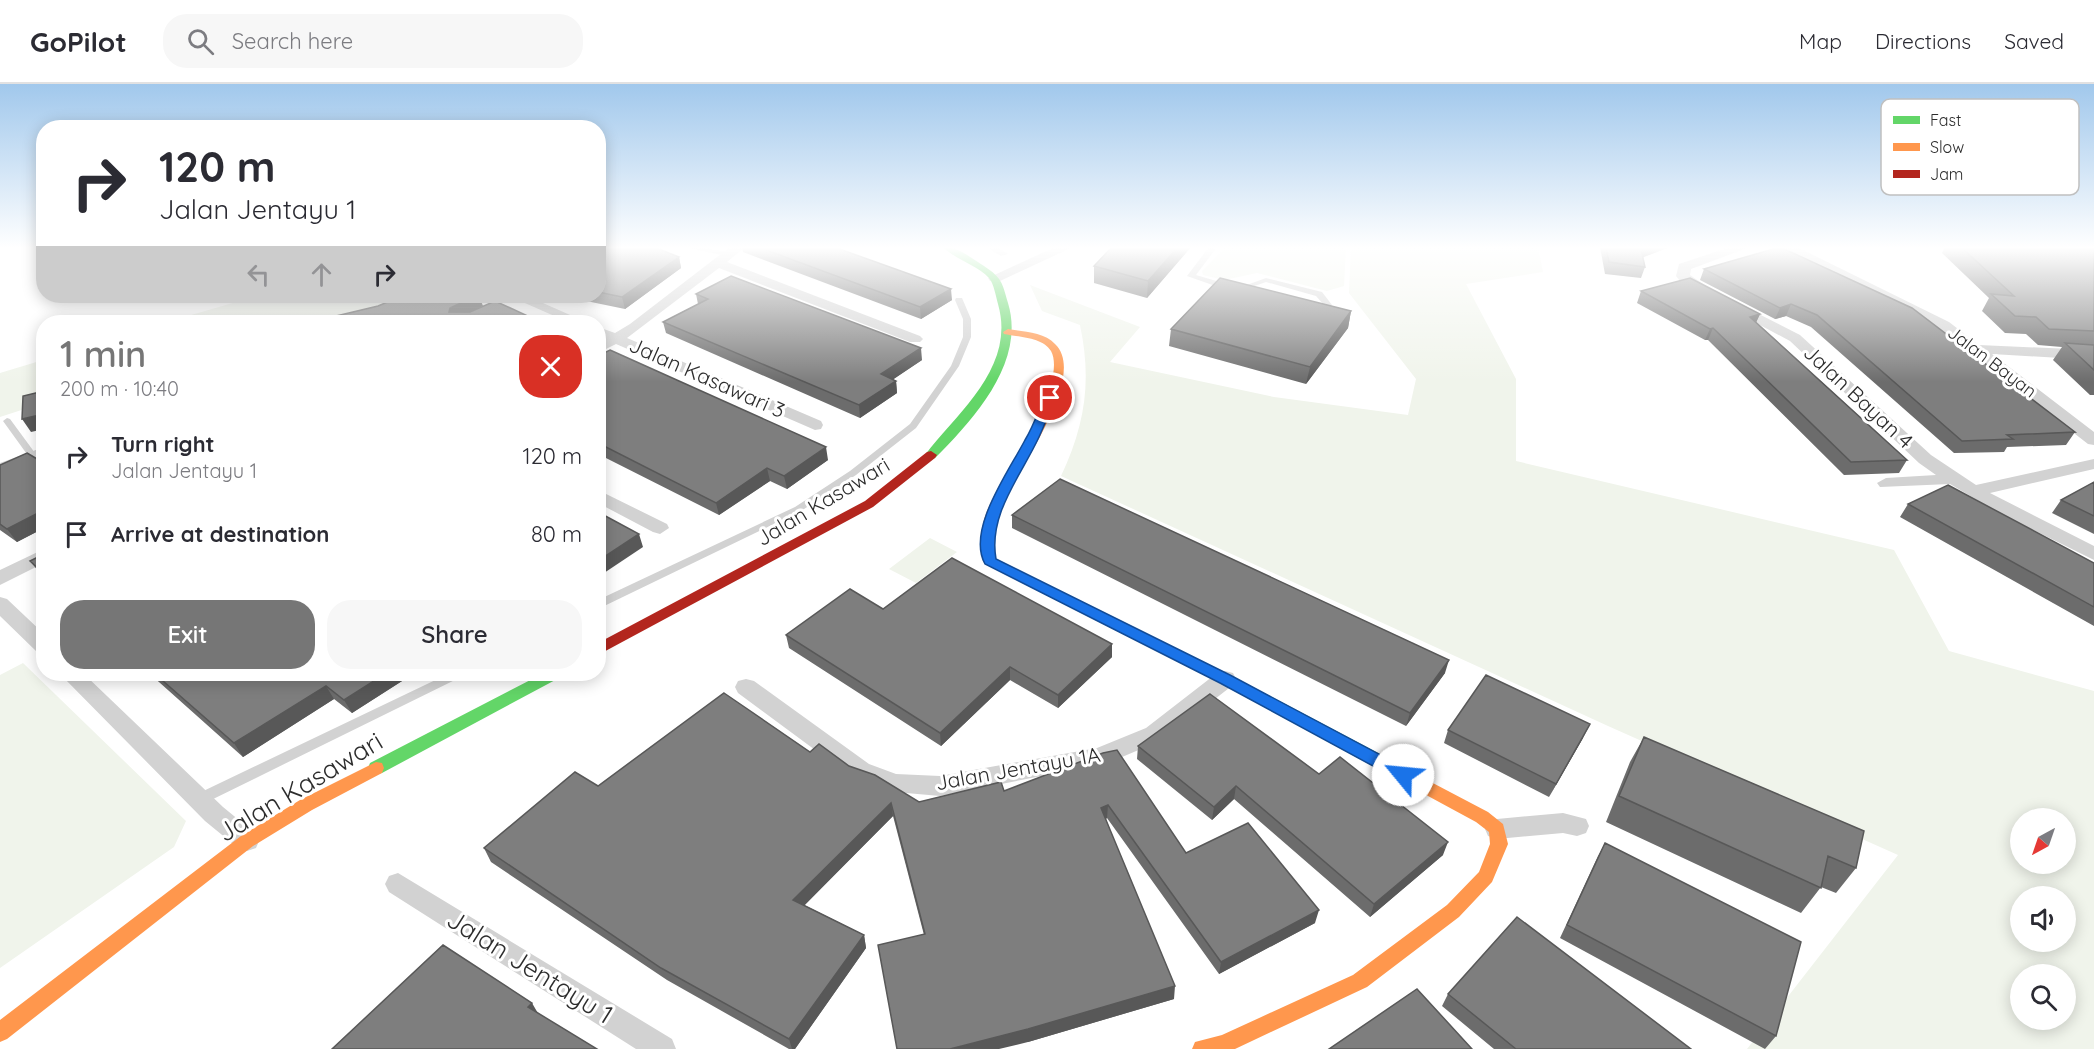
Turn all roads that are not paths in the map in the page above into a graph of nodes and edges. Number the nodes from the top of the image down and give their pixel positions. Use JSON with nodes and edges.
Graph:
{"nodes":[{"id":1,"x":680,"y":292,"type":"edge"},
{"id":2,"x":810,"y":292,"type":"edge"},
{"id":3,"x":998,"y":292,"type":"edge"},
{"id":4,"x":1244,"y":292,"type":"edge"},
{"id":5,"x":1312,"y":292,"type":"edge"},
{"id":6,"x":1706,"y":292,"type":"edge"},
{"id":7,"x":1880,"y":292,"type":"edge"},
{"id":8,"x":1258,"y":296,"type":"edge"},
{"id":9,"x":959,"y":300,"type":"dead end"},
{"id":10,"x":502,"y":303,"type":"edge"},
{"id":11,"x":533,"y":303,"type":"edge"},
{"id":12,"x":498,"y":305,"type":"edge"},
{"id":13,"x":1311,"y":310,"type":"edge"},
{"id":14,"x":562,"y":315,"type":"edge"},
{"id":15,"x":1008,"y":332,"type":"junction"},
{"id":16,"x":606,"y":333,"type":"edge"},
{"id":17,"x":619,"y":339,"type":"junction"},
{"id":18,"x":915,"y":339,"type":"dead end"},
{"id":19,"x":606,"y":345,"type":"edge"},
{"id":20,"x":1974,"y":349,"type":"junction"},
{"id":21,"x":2094,"y":355,"type":"edge"},
{"id":22,"x":7,"y":421,"type":"dead end"},
{"id":23,"x":815,"y":425,"type":"dead end"},
{"id":24,"x":2094,"y":440,"type":"edge"},
{"id":25,"x":36,"y":452,"type":"edge"},
{"id":26,"x":36,"y":455,"type":"edge"},
{"id":27,"x":2094,"y":464,"type":"edge"},
{"id":28,"x":0,"y":469,"type":"edge"},
{"id":29,"x":1951,"y":479,"type":"junction"},
{"id":30,"x":1886,"y":483,"type":"dead end"},
{"id":31,"x":1973,"y":492,"type":"junction"},
{"id":32,"x":606,"y":499,"type":"edge"},
{"id":33,"x":660,"y":528,"type":"dead end"},
{"id":34,"x":2094,"y":554,"type":"edge"},
{"id":35,"x":36,"y":559,"type":"edge"},
{"id":36,"x":0,"y":578,"type":"edge"},
{"id":37,"x":606,"y":600,"type":"edge"},
{"id":38,"x":0,"y":604,"type":"edge"},
{"id":39,"x":36,"y":639,"type":"edge"},
{"id":40,"x":606,"y":646,"type":"edge"},
{"id":41,"x":1225,"y":679,"type":"junction"},
{"id":42,"x":78,"y":681,"type":"edge"},
{"id":43,"x":443,"y":681,"type":"edge"},
{"id":44,"x":541,"y":681,"type":"edge"},
{"id":45,"x":746,"y":687,"type":"dead end"},
{"id":46,"x":200,"y":799,"type":"junction"},
{"id":47,"x":1577,"y":826,"type":"dead end"},
{"id":48,"x":1497,"y":829,"type":"junction"},
{"id":49,"x":247,"y":842,"type":"junction"},
{"id":50,"x":398,"y":884,"type":"dead end"},
{"id":51,"x":0,"y":1032,"type":"edge"},
{"id":52,"x":662,"y":1049,"type":"edge"},
{"id":53,"x":1203,"y":1049,"type":"edge"}],
"edges":[{"from":1,"to":17,"type":"street"},
{"from":2,"to":18,"type":"street"},
{"from":3,"to":15,"type":"street"},
{"from":4,"to":8,"type":"lane"},
{"from":5,"to":13,"type":"lane"},
{"from":6,"to":29,"type":"street","name":"Jalan Bayan 4"},
{"from":7,"to":20,"type":"street","name":"Jalan Bayan"},
{"from":9,"to":37,"type":"lane"},
{"from":10,"to":12,"type":"street"},
{"from":11,"to":14,"type":"street"},
{"from":15,"to":40,"type":"street","name":"Jalan Kasawari"},
{"from":15,"to":41,"type":"street"},
{"from":16,"to":17,"type":"street","name":"Jalan Kasawari 3"},
{"from":17,"to":19,"type":"street"},
{"from":17,"to":23,"type":"street","name":"Jalan Kasawari 3"},
{"from":20,"to":21,"type":"street"},
{"from":20,"to":24,"type":"street","name":"Jalan Bayan"},
{"from":22,"to":25,"type":"lane"},
{"from":26,"to":28,"type":"street"},
{"from":27,"to":31,"type":"street"},
{"from":29,"to":30,"type":"street"},
{"from":29,"to":31,"type":"street","name":"Jalan Bayan 4"},
{"from":31,"to":34,"type":"street","name":"Jalan Bayan 4"},
{"from":32,"to":33,"type":"street"},
{"from":35,"to":36,"type":"street"},
{"from":38,"to":39,"type":"street"},
{"from":41,"to":45,"type":"street","name":"Jalan Jentayu 1A"},
{"from":41,"to":48,"type":"street"},
{"from":42,"to":46,"type":"street"},
{"from":43,"to":46,"type":"lane"},
{"from":44,"to":49,"type":"street","name":"Jalan Kasawari"},
{"from":46,"to":49,"type":"street"},
{"from":47,"to":48,"type":"street"},
{"from":48,"to":53,"type":"street"},
{"from":49,"to":51,"type":"street","name":"Jalan Kasawari"},
{"from":50,"to":52,"type":"street","name":"Jalan Jentayu 1"}]}
